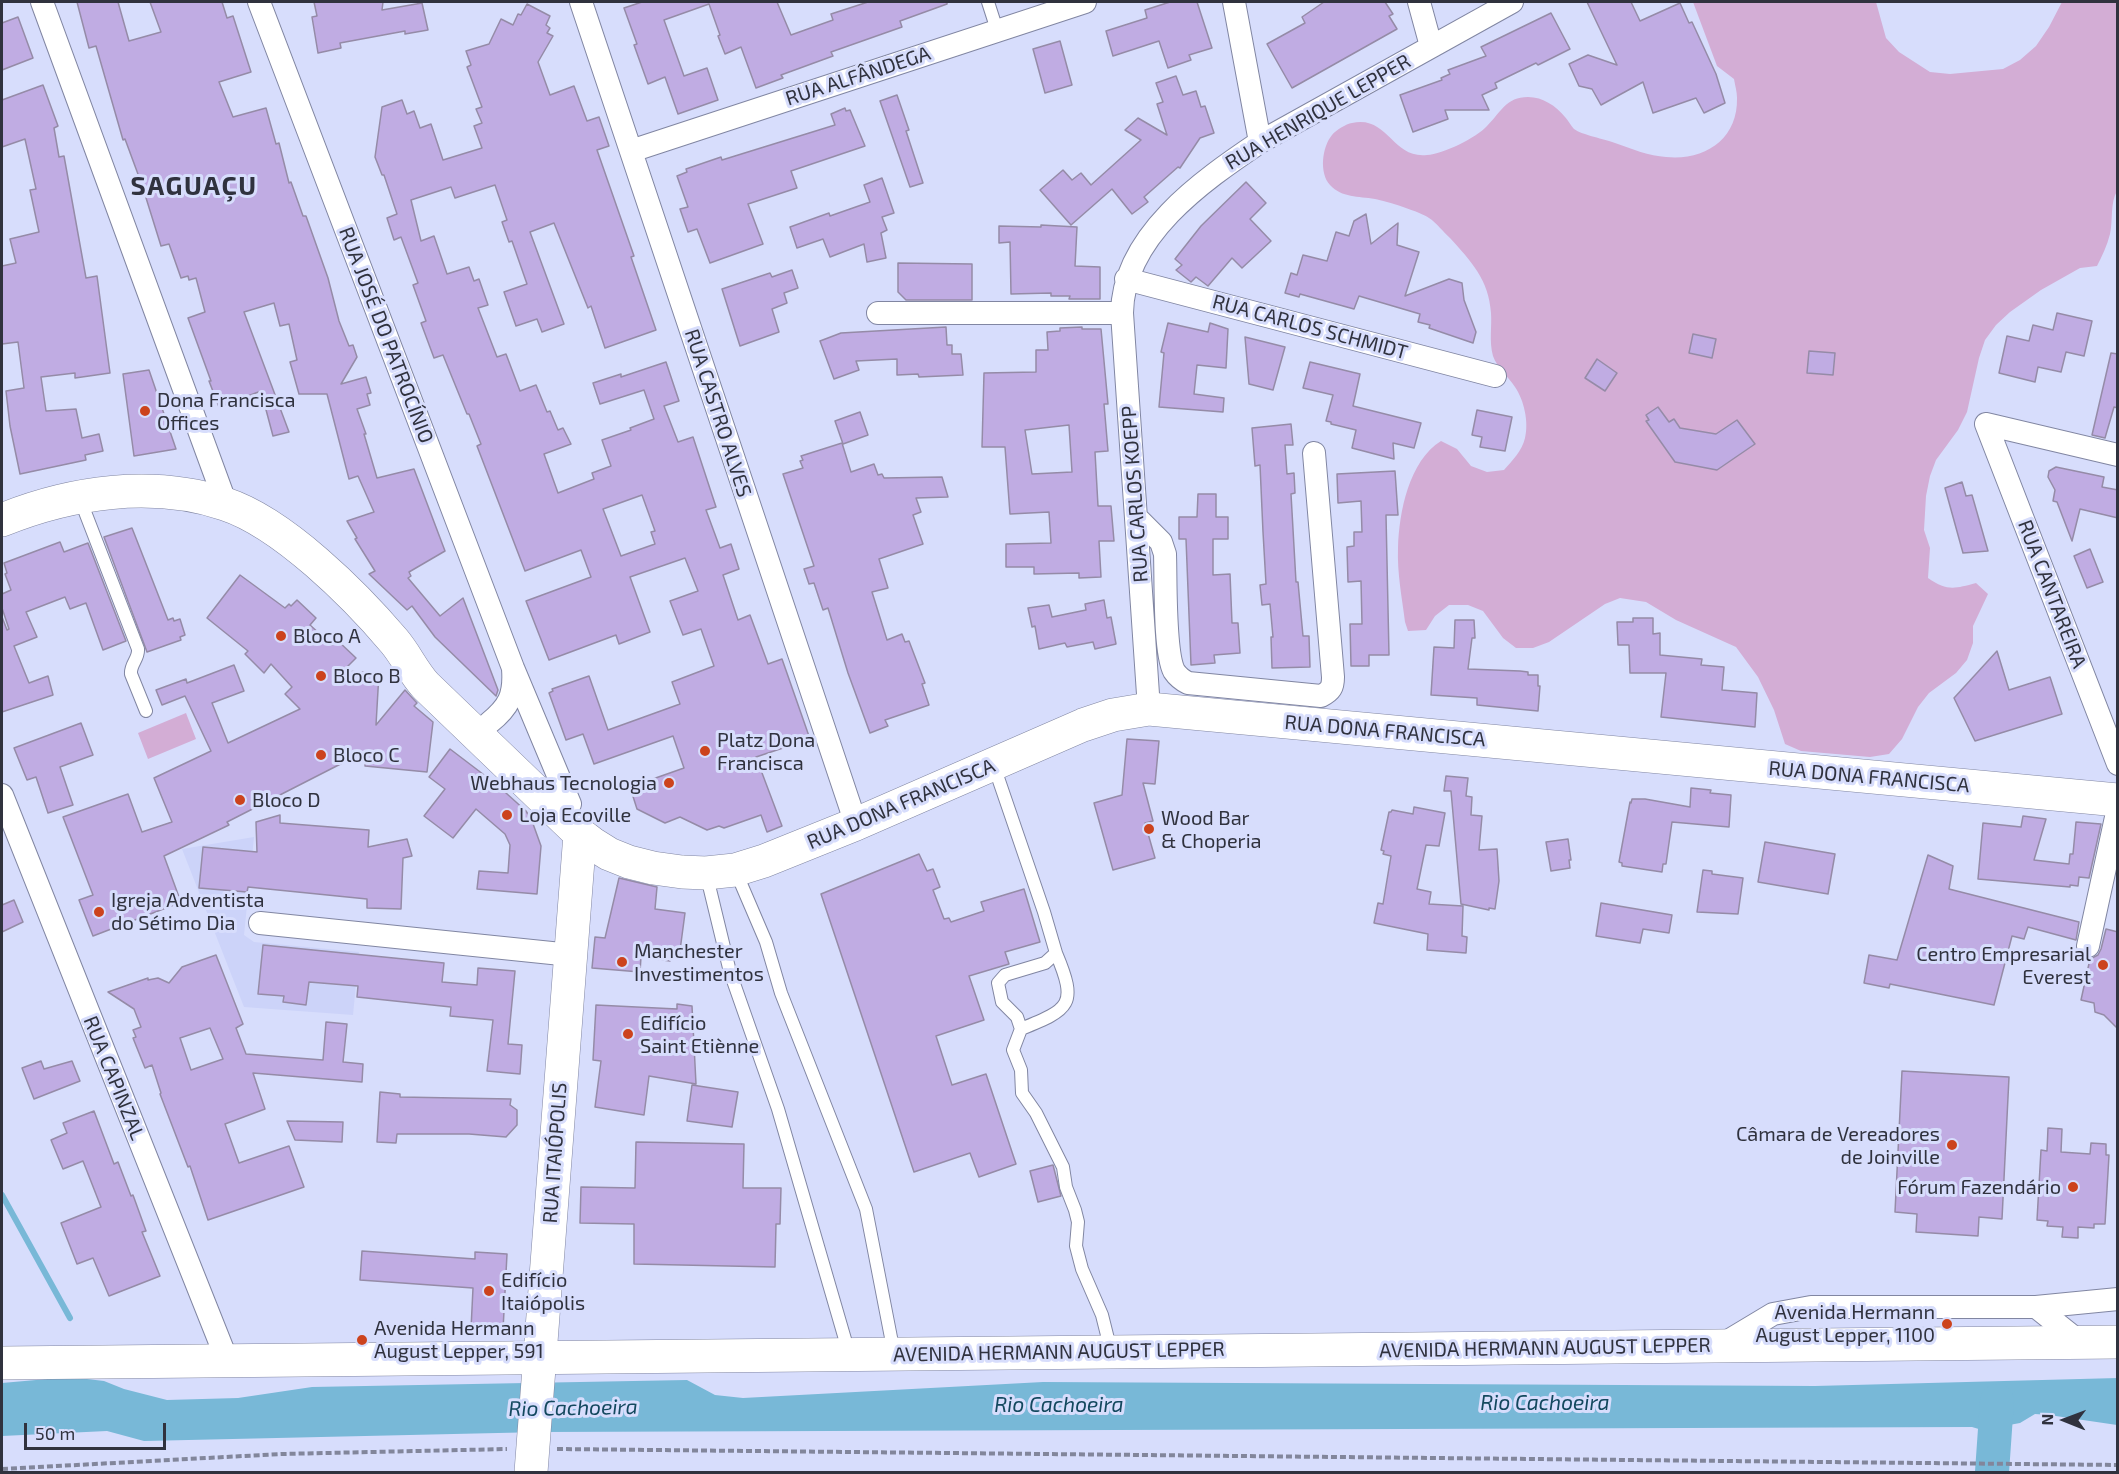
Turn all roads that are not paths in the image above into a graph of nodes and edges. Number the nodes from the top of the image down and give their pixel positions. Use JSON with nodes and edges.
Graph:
{"nodes":[{"id":1,"x":42,"y":2,"type":"edge"},
{"id":2,"x":259,"y":2,"type":"edge"},
{"id":3,"x":580,"y":2,"type":"edge"},
{"id":4,"x":988,"y":2,"type":"edge"},
{"id":5,"x":1085,"y":2,"type":"edge"},
{"id":6,"x":1234,"y":2,"type":"edge"},
{"id":7,"x":1419,"y":2,"type":"edge"},
{"id":8,"x":1512,"y":2,"type":"edge"},
{"id":9,"x":997,"y":30,"type":"junction"},
{"id":10,"x":1431,"y":46,"type":"junction"},
{"id":11,"x":1260,"y":142,"type":"junction"},
{"id":12,"x":631,"y":151,"type":"junction"},
{"id":13,"x":1126,"y":279,"type":"junction"},
{"id":14,"x":878,"y":313,"type":"dead end"},
{"id":15,"x":1122,"y":313,"type":"junction"},
{"id":16,"x":1495,"y":376,"type":"dead end"},
{"id":17,"x":1314,"y":453,"type":"dead end"},
{"id":18,"x":2118,"y":454,"type":"edge"},
{"id":19,"x":80,"y":497,"type":"junction"},
{"id":20,"x":226,"y":504,"type":"junction"},
{"id":21,"x":4,"y":512,"type":"edge"},
{"id":22,"x":1137,"y":518,"type":"junction"},
{"id":23,"x":513,"y":668,"type":"junction"},
{"id":24,"x":1149,"y":709,"type":"junction"},
{"id":25,"x":146,"y":711,"type":"dead end"},
{"id":26,"x":483,"y":728,"type":"junction"},
{"id":27,"x":2118,"y":764,"type":"edge"},
{"id":28,"x":993,"y":765,"type":"junction"},
{"id":29,"x":2,"y":795,"type":"edge"},
{"id":30,"x":2118,"y":800,"type":"edge"},
{"id":31,"x":2118,"y":808,"type":"edge"},
{"id":32,"x":575,"y":819,"type":"junction"},
{"id":33,"x":856,"y":824,"type":"junction"},
{"id":34,"x":707,"y":872,"type":"junction"},
{"id":35,"x":260,"y":924,"type":"dead end"},
{"id":36,"x":2088,"y":946,"type":"dead end"},
{"id":37,"x":1056,"y":953,"type":"junction"},
{"id":38,"x":570,"y":955,"type":"junction"},
{"id":39,"x":1021,"y":1029,"type":"junction"},
{"id":40,"x":2118,"y":1299,"type":"edge"},
{"id":41,"x":2036,"y":1307,"type":"junction"},
{"id":42,"x":2118,"y":1342,"type":"edge"},
{"id":43,"x":2081,"y":1343,"type":"junction"},
{"id":44,"x":1720,"y":1346,"type":"junction"},
{"id":45,"x":1111,"y":1352,"type":"junction"},
{"id":46,"x":850,"y":1354,"type":"junction"},
{"id":47,"x":894,"y":1354,"type":"junction"},
{"id":48,"x":227,"y":1360,"type":"junction"},
{"id":49,"x":2,"y":1363,"type":"edge"},
{"id":50,"x":539,"y":1367,"type":"junction"},
{"id":51,"x":532,"y":1455,"type":"edge"}],
"edges":[{"from":1,"to":20,"type":"street"},
{"from":2,"to":23,"type":"street","name":"RUA JOSÉ DO PATROCÍNIO"},
{"from":3,"to":12,"type":"street","name":"RUA CASTRO ALVES"},
{"from":4,"to":9,"type":"lane"},
{"from":5,"to":9,"type":"street","name":"RUA ALFÂNDEGA"},
{"from":6,"to":11,"type":"street"},
{"from":7,"to":10,"type":"street"},
{"from":8,"to":10,"type":"street","name":"RUA HENRIQUE LEPPER"},
{"from":9,"to":12,"type":"street","name":"RUA ALFÂNDEGA"},
{"from":10,"to":11,"type":"street","name":"RUA HENRIQUE LEPPER"},
{"from":11,"to":13,"type":"street","name":"RUA HENRIQUE LEPPER"},
{"from":12,"to":33,"type":"street","name":"RUA CASTRO ALVES"},
{"from":13,"to":15,"type":"street","name":"RUA CARLOS KOEPP"},
{"from":13,"to":16,"type":"street","name":"RUA CARLOS SCHMIDT"},
{"from":14,"to":15,"type":"street"},
{"from":15,"to":22,"type":"street","name":"RUA CARLOS KOEPP"},
{"from":17,"to":22,"type":"street"},
{"from":18,"to":27,"type":"street","name":"RUA CANTAREIRA"},
{"from":19,"to":20,"type":"main road"},
{"from":19,"to":21,"type":"main road"},
{"from":19,"to":25,"type":"lane"},
{"from":20,"to":26,"type":"main road"},
{"from":22,"to":24,"type":"street","name":"RUA CARLOS KOEPP"},
{"from":23,"to":26,"type":"street","name":"RUA JOSÉ DO PATROCÍNIO"},
{"from":23,"to":32,"type":"street","name":"RUA JOSÉ DO PATROCÍNIO"},
{"from":24,"to":28,"type":"main road","name":"RUA DONA FRANCISCA"},
{"from":24,"to":30,"type":"main road","name":"RUA DONA FRANCISCA"},
{"from":26,"to":32,"type":"main road"},
{"from":28,"to":33,"type":"main road","name":"RUA DONA FRANCISCA"},
{"from":28,"to":37,"type":"lane"},
{"from":29,"to":48,"type":"street","name":"RUA CAPINZAL"},
{"from":31,"to":36,"type":"street"},
{"from":32,"to":34,"type":"main road"},
{"from":32,"to":38,"type":"main road","name":"RUA ITAIÓPOLIS"},
{"from":33,"to":34,"type":"main road","name":"RUA DONA FRANCISCA"},
{"from":34,"to":46,"type":"lane"},
{"from":34,"to":47,"type":"lane"},
{"from":35,"to":38,"type":"street"},
{"from":37,"to":39,"type":"lane"},
{"from":37,"to":39,"type":"lane"},
{"from":38,"to":50,"type":"main road","name":"RUA ITAIÓPOLIS"},
{"from":39,"to":45,"type":"lane"},
{"from":40,"to":41,"type":"street"},
{"from":41,"to":43,"type":"street"},
{"from":41,"to":44,"type":"street"},
{"from":42,"to":43,"type":"main road","name":"AVENIDA HERMANN AUGUST LEPPER"},
{"from":43,"to":44,"type":"main road","name":"AVENIDA HERMANN AUGUST LEPPER"},
{"from":44,"to":45,"type":"main road","name":"AVENIDA HERMANN AUGUST LEPPER"},
{"from":45,"to":47,"type":"main road","name":"AVENIDA HERMANN AUGUST LEPPER"},
{"from":46,"to":47,"type":"main road","name":"AVENIDA HERMANN AUGUST LEPPER"},
{"from":46,"to":50,"type":"main road","name":"AVENIDA HERMANN AUGUST LEPPER"},
{"from":48,"to":49,"type":"main road","name":"AVENIDA HERMANN AUGUST LEPPER"},
{"from":48,"to":50,"type":"main road","name":"AVENIDA HERMANN AUGUST LEPPER"},
{"from":50,"to":51,"type":"main road","name":"RUA ITAIÓPOLIS"}]}
